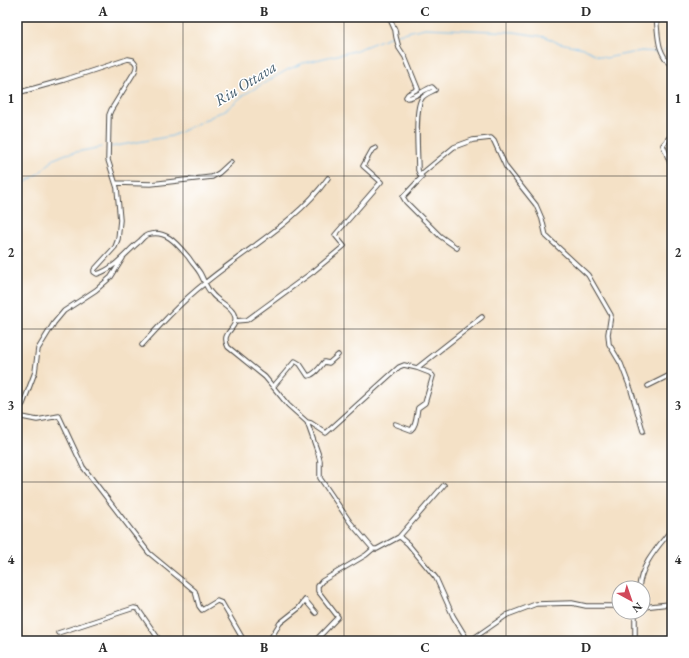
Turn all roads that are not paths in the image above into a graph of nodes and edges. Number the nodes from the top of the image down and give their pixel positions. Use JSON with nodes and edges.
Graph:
{"nodes":[{"id":1,"x":389,"y":17,"type":"edge"},
{"id":2,"x":656,"y":17,"type":"edge"},
{"id":3,"x":672,"y":67,"type":"edge"},
{"id":4,"x":17,"y":93,"type":"edge"},
{"id":5,"x":672,"y":134,"type":"edge"},
{"id":6,"x":376,"y":148,"type":"dead end"},
{"id":7,"x":231,"y":162,"type":"dead end"},
{"id":8,"x":672,"y":168,"type":"edge"},
{"id":9,"x":420,"y":175,"type":"junction"},
{"id":10,"x":328,"y":178,"type":"dead end"},
{"id":11,"x":116,"y":183,"type":"junction"},
{"id":12,"x":456,"y":248,"type":"dead end"},
{"id":13,"x":125,"y":255,"type":"junction"},
{"id":14,"x":204,"y":283,"type":"junction"},
{"id":15,"x":482,"y":317,"type":"dead end"},
{"id":16,"x":235,"y":321,"type":"junction"},
{"id":17,"x":142,"y":345,"type":"dead end"},
{"id":18,"x":338,"y":355,"type":"dead end"},
{"id":19,"x":416,"y":368,"type":"junction"},
{"id":20,"x":672,"y":374,"type":"edge"},
{"id":21,"x":648,"y":386,"type":"dead end"},
{"id":22,"x":273,"y":387,"type":"junction"},
{"id":23,"x":17,"y":410,"type":"edge"},
{"id":24,"x":17,"y":416,"type":"edge"},
{"id":25,"x":307,"y":422,"type":"junction"},
{"id":26,"x":395,"y":424,"type":"dead end"},
{"id":27,"x":643,"y":431,"type":"dead end"},
{"id":28,"x":444,"y":485,"type":"dead end"},
{"id":29,"x":672,"y":529,"type":"edge"},
{"id":30,"x":399,"y":537,"type":"junction"},
{"id":31,"x":374,"y":549,"type":"junction"},
{"id":32,"x":640,"y":580,"type":"edge"},
{"id":33,"x":611,"y":606,"type":"edge"},
{"id":34,"x":651,"y":606,"type":"edge"},
{"id":35,"x":672,"y":606,"type":"edge"},
{"id":36,"x":316,"y":614,"type":"dead end"},
{"id":37,"x":636,"y":620,"type":"edge"},
{"id":38,"x":17,"y":627,"type":"edge"},
{"id":39,"x":58,"y":633,"type":"dead end"},
{"id":40,"x":469,"y":640,"type":"edge"},
{"id":41,"x":20,"y":641,"type":"edge"},
{"id":42,"x":160,"y":641,"type":"edge"},
{"id":43,"x":244,"y":641,"type":"edge"},
{"id":44,"x":269,"y":641,"type":"edge"},
{"id":45,"x":315,"y":641,"type":"edge"},
{"id":46,"x":635,"y":641,"type":"edge"}],
"edges":[{"from":1,"to":9,"type":"street"},
{"from":2,"to":3,"type":"street"},
{"from":4,"to":11,"type":"street"},
{"from":5,"to":8,"type":"street"},
{"from":6,"to":16,"type":"street"},
{"from":7,"to":11,"type":"street"},
{"from":9,"to":12,"type":"street"},
{"from":9,"to":27,"type":"street"},
{"from":10,"to":14,"type":"street"},
{"from":11,"to":13,"type":"street"},
{"from":13,"to":14,"type":"street"},
{"from":13,"to":23,"type":"street"},
{"from":14,"to":16,"type":"street"},
{"from":14,"to":17,"type":"street"},
{"from":15,"to":19,"type":"street"},
{"from":16,"to":22,"type":"street"},
{"from":18,"to":22,"type":"street"},
{"from":19,"to":25,"type":"street"},
{"from":19,"to":26,"type":"street"},
{"from":20,"to":21,"type":"street"},
{"from":22,"to":25,"type":"street"},
{"from":24,"to":43,"type":"street"},
{"from":25,"to":31,"type":"street"},
{"from":28,"to":30,"type":"street"},
{"from":29,"to":32,"type":"street"},
{"from":30,"to":31,"type":"street"},
{"from":30,"to":40,"type":"street"},
{"from":31,"to":45,"type":"street"},
{"from":33,"to":40,"type":"street"},
{"from":34,"to":35,"type":"street"},
{"from":36,"to":44,"type":"street"},
{"from":37,"to":46,"type":"street"},
{"from":38,"to":41,"type":"street"},
{"from":39,"to":42,"type":"street"}]}
